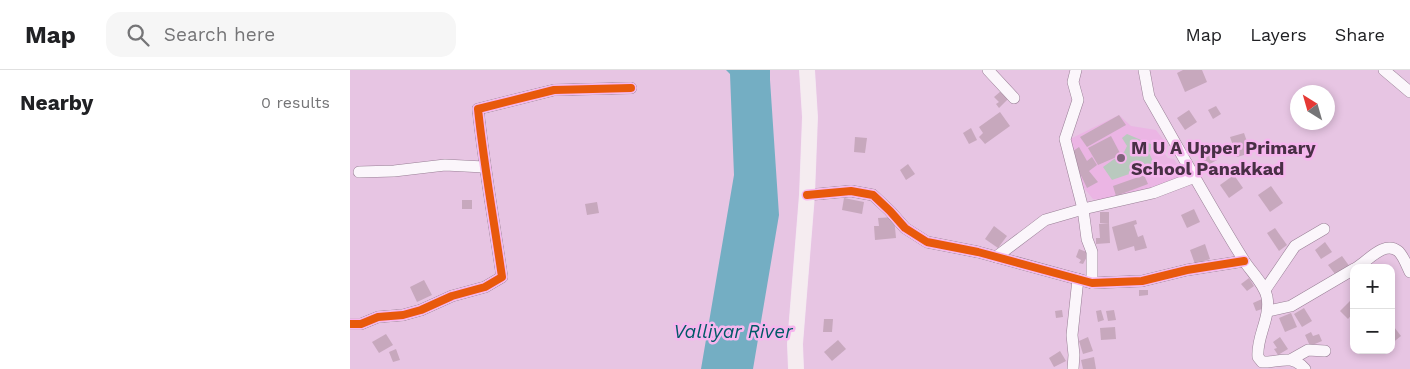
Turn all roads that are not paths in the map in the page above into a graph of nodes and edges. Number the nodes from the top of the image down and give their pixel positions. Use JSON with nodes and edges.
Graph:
{"nodes":[{"id":1,"x":806,"y":70,"type":"edge"},
{"id":2,"x":988,"y":70,"type":"edge"},
{"id":3,"x":1076,"y":70,"type":"edge"},
{"id":4,"x":1144,"y":70,"type":"edge"},
{"id":5,"x":1384,"y":70,"type":"edge"},
{"id":6,"x":631,"y":88,"type":"dead end"},
{"id":7,"x":1410,"y":92,"type":"edge"},
{"id":8,"x":1014,"y":98,"type":"dead end"},
{"id":9,"x":484,"y":167,"type":"junction"},
{"id":10,"x":359,"y":172,"type":"dead end"},
{"id":11,"x":1195,"y":177,"type":"junction"},
{"id":12,"x":808,"y":194,"type":"junction"},
{"id":13,"x":1082,"y":208,"type":"junction"},
{"id":14,"x":1324,"y":229,"type":"dead end"},
{"id":15,"x":996,"y":257,"type":"junction"},
{"id":16,"x":1244,"y":261,"type":"junction"},
{"id":17,"x":1361,"y":264,"type":"edge"},
{"id":18,"x":1350,"y":271,"type":"edge"},
{"id":19,"x":1410,"y":272,"type":"edge"},
{"id":20,"x":1078,"y":279,"type":"junction"},
{"id":21,"x":1092,"y":283,"type":"junction"},
{"id":22,"x":1265,"y":290,"type":"junction"},
{"id":23,"x":1268,"y":311,"type":"junction"},
{"id":24,"x":350,"y":324,"type":"edge"},
{"id":25,"x":1325,"y":351,"type":"dead end"},
{"id":26,"x":1292,"y":359,"type":"junction"},
{"id":27,"x":796,"y":369,"type":"edge"},
{"id":28,"x":1073,"y":369,"type":"edge"},
{"id":29,"x":1304,"y":369,"type":"edge"}],
"edges":[{"from":1,"to":12,"type":"main road"},
{"from":2,"to":8,"type":"street"},
{"from":3,"to":13,"type":"street"},
{"from":4,"to":11,"type":"street"},
{"from":5,"to":7,"type":"street"},
{"from":6,"to":9,"type":"street"},
{"from":9,"to":10,"type":"street"},
{"from":9,"to":24,"type":"street"},
{"from":11,"to":13,"type":"street"},
{"from":11,"to":16,"type":"street"},
{"from":12,"to":15,"type":"street"},
{"from":12,"to":27,"type":"main road"},
{"from":13,"to":15,"type":"street"},
{"from":13,"to":21,"type":"street"},
{"from":14,"to":22,"type":"street"},
{"from":15,"to":20,"type":"street"},
{"from":16,"to":21,"type":"street"},
{"from":16,"to":22,"type":"street"},
{"from":17,"to":19,"type":"street"},
{"from":18,"to":23,"type":"street"},
{"from":20,"to":21,"type":"street"},
{"from":20,"to":28,"type":"street"},
{"from":22,"to":23,"type":"street"},
{"from":23,"to":26,"type":"street"},
{"from":25,"to":26,"type":"street"},
{"from":26,"to":29,"type":"street"}]}
